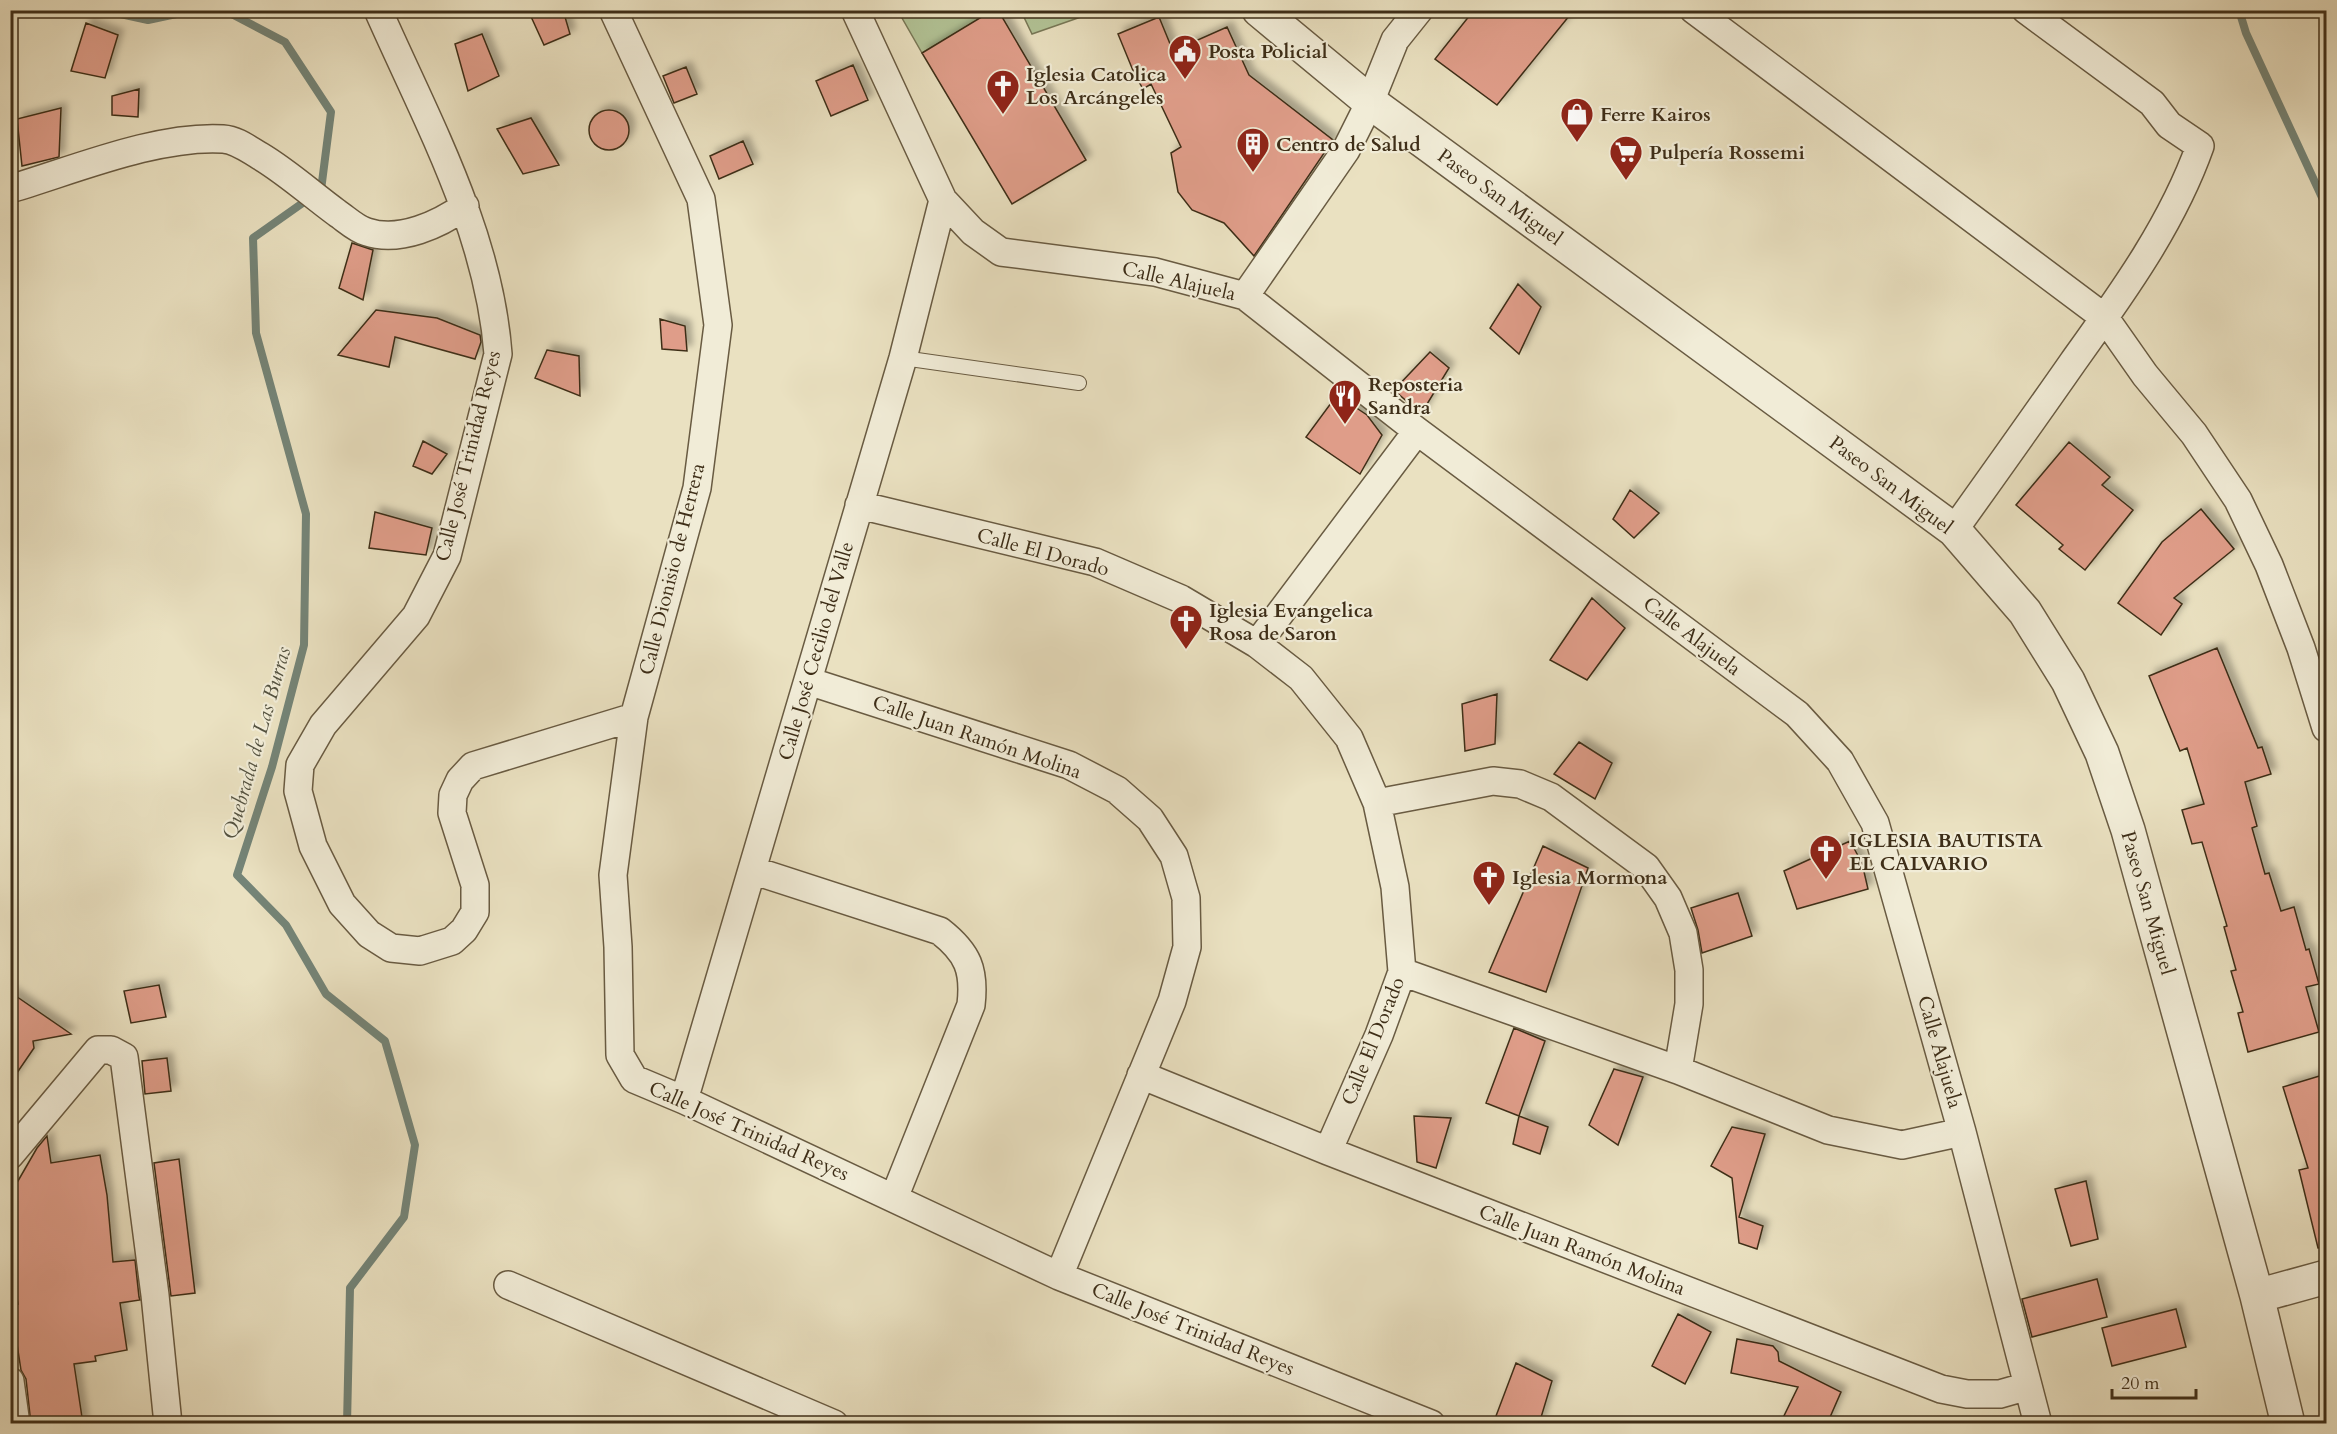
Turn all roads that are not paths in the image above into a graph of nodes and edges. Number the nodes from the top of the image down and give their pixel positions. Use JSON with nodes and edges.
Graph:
{"nodes":[{"id":1,"x":378,"y":10,"type":"edge"},
{"id":2,"x":613,"y":10,"type":"edge"},
{"id":3,"x":855,"y":10,"type":"edge"},
{"id":4,"x":1259,"y":10,"type":"edge"},
{"id":5,"x":1419,"y":10,"type":"edge"},
{"id":6,"x":1694,"y":10,"type":"edge"},
{"id":7,"x":2026,"y":10,"type":"edge"},
{"id":8,"x":1370,"y":102,"type":"junction"},
{"id":9,"x":10,"y":189,"type":"edge"},
{"id":10,"x":943,"y":200,"type":"junction"},
{"id":11,"x":465,"y":206,"type":"junction"},
{"id":12,"x":1245,"y":296,"type":"junction"},
{"id":13,"x":2104,"y":318,"type":"junction"},
{"id":14,"x":903,"y":358,"type":"junction"},
{"id":15,"x":1079,"y":383,"type":"dead end"},
{"id":16,"x":1417,"y":431,"type":"junction"},
{"id":17,"x":859,"y":505,"type":"junction"},
{"id":18,"x":1954,"y":530,"type":"junction"},
{"id":19,"x":1257,"y":645,"type":"junction"},
{"id":20,"x":808,"y":681,"type":"junction"},
{"id":21,"x":634,"y":717,"type":"junction"},
{"id":22,"x":2326,"y":728,"type":"edge"},
{"id":23,"x":1377,"y":803,"type":"junction"},
{"id":24,"x":752,"y":870,"type":"junction"},
{"id":25,"x":1402,"y":972,"type":"junction"},
{"id":26,"x":1678,"y":1070,"type":"junction"},
{"id":27,"x":1141,"y":1075,"type":"junction"},
{"id":28,"x":684,"y":1100,"type":"junction"},
{"id":29,"x":1962,"y":1132,"type":"junction"},
{"id":30,"x":1328,"y":1150,"type":"junction"},
{"id":31,"x":10,"y":1155,"type":"edge"},
{"id":32,"x":894,"y":1198,"type":"junction"},
{"id":33,"x":1059,"y":1276,"type":"junction"},
{"id":34,"x":2326,"y":1277,"type":"edge"},
{"id":35,"x":508,"y":1285,"type":"dead end"},
{"id":36,"x":2257,"y":1296,"type":"junction"},
{"id":37,"x":10,"y":1381,"type":"edge"},
{"id":38,"x":2028,"y":1386,"type":"junction"},
{"id":39,"x":16,"y":1424,"type":"edge"},
{"id":40,"x":168,"y":1424,"type":"edge"},
{"id":41,"x":834,"y":1424,"type":"edge"},
{"id":42,"x":1431,"y":1424,"type":"edge"},
{"id":43,"x":2038,"y":1424,"type":"edge"},
{"id":44,"x":2288,"y":1424,"type":"edge"}],
"edges":[{"from":1,"to":11,"type":"street","name":"Calle José Trinidad Reyes"},
{"from":2,"to":21,"type":"street","name":"Calle Dionisio de Herrera"},
{"from":3,"to":10,"type":"street","name":"Calle Alajuela"},
{"from":4,"to":8,"type":"street","name":"Paseo San Miguel"},
{"from":5,"to":8,"type":"street"},
{"from":6,"to":13,"type":"street"},
{"from":7,"to":13,"type":"street"},
{"from":8,"to":12,"type":"street"},
{"from":8,"to":18,"type":"street","name":"Paseo San Miguel"},
{"from":9,"to":11,"type":"street"},
{"from":10,"to":12,"type":"street","name":"Calle Alajuela"},
{"from":10,"to":14,"type":"street","name":"Calle José Cecilio del Valle"},
{"from":11,"to":21,"type":"street","name":"Calle José Trinidad Reyes"},
{"from":12,"to":16,"type":"street","name":"Calle Alajuela"},
{"from":13,"to":18,"type":"street"},
{"from":13,"to":22,"type":"street"},
{"from":14,"to":15,"type":"lane"},
{"from":14,"to":17,"type":"street","name":"Calle José Cecilio del Valle"},
{"from":16,"to":19,"type":"street"},
{"from":16,"to":29,"type":"street","name":"Calle Alajuela"},
{"from":17,"to":19,"type":"street","name":"Calle El Dorado"},
{"from":17,"to":20,"type":"street","name":"Calle José Cecilio del Valle"},
{"from":18,"to":36,"type":"street","name":"Paseo San Miguel"},
{"from":19,"to":23,"type":"street","name":"Calle El Dorado"},
{"from":20,"to":24,"type":"street","name":"Calle José Cecilio del Valle"},
{"from":20,"to":27,"type":"street","name":"Calle Juan Ramón Molina"},
{"from":21,"to":28,"type":"street","name":"Calle José Trinidad Reyes"},
{"from":23,"to":25,"type":"street","name":"Calle El Dorado"},
{"from":23,"to":26,"type":"street"},
{"from":24,"to":28,"type":"street","name":"Calle José Cecilio del Valle"},
{"from":24,"to":32,"type":"street"},
{"from":25,"to":26,"type":"street"},
{"from":25,"to":30,"type":"street","name":"Calle El Dorado"},
{"from":26,"to":29,"type":"street"},
{"from":27,"to":30,"type":"street","name":"Calle Juan Ramón Molina"},
{"from":27,"to":33,"type":"street","name":"Calle Juan Ramón Molina"},
{"from":28,"to":32,"type":"street","name":"Calle José Trinidad Reyes"},
{"from":29,"to":38,"type":"street","name":"Calle Alajuela"},
{"from":30,"to":38,"type":"street","name":"Calle Juan Ramón Molina"},
{"from":31,"to":40,"type":"street"},
{"from":32,"to":33,"type":"street","name":"Calle José Trinidad Reyes"},
{"from":33,"to":42,"type":"street","name":"Calle José Trinidad Reyes"},
{"from":34,"to":36,"type":"street"},
{"from":35,"to":41,"type":"street"},
{"from":36,"to":44,"type":"street","name":"Paseo San Miguel"},
{"from":37,"to":39,"type":"street"},
{"from":38,"to":43,"type":"street","name":"Calle Alajuela"}]}
